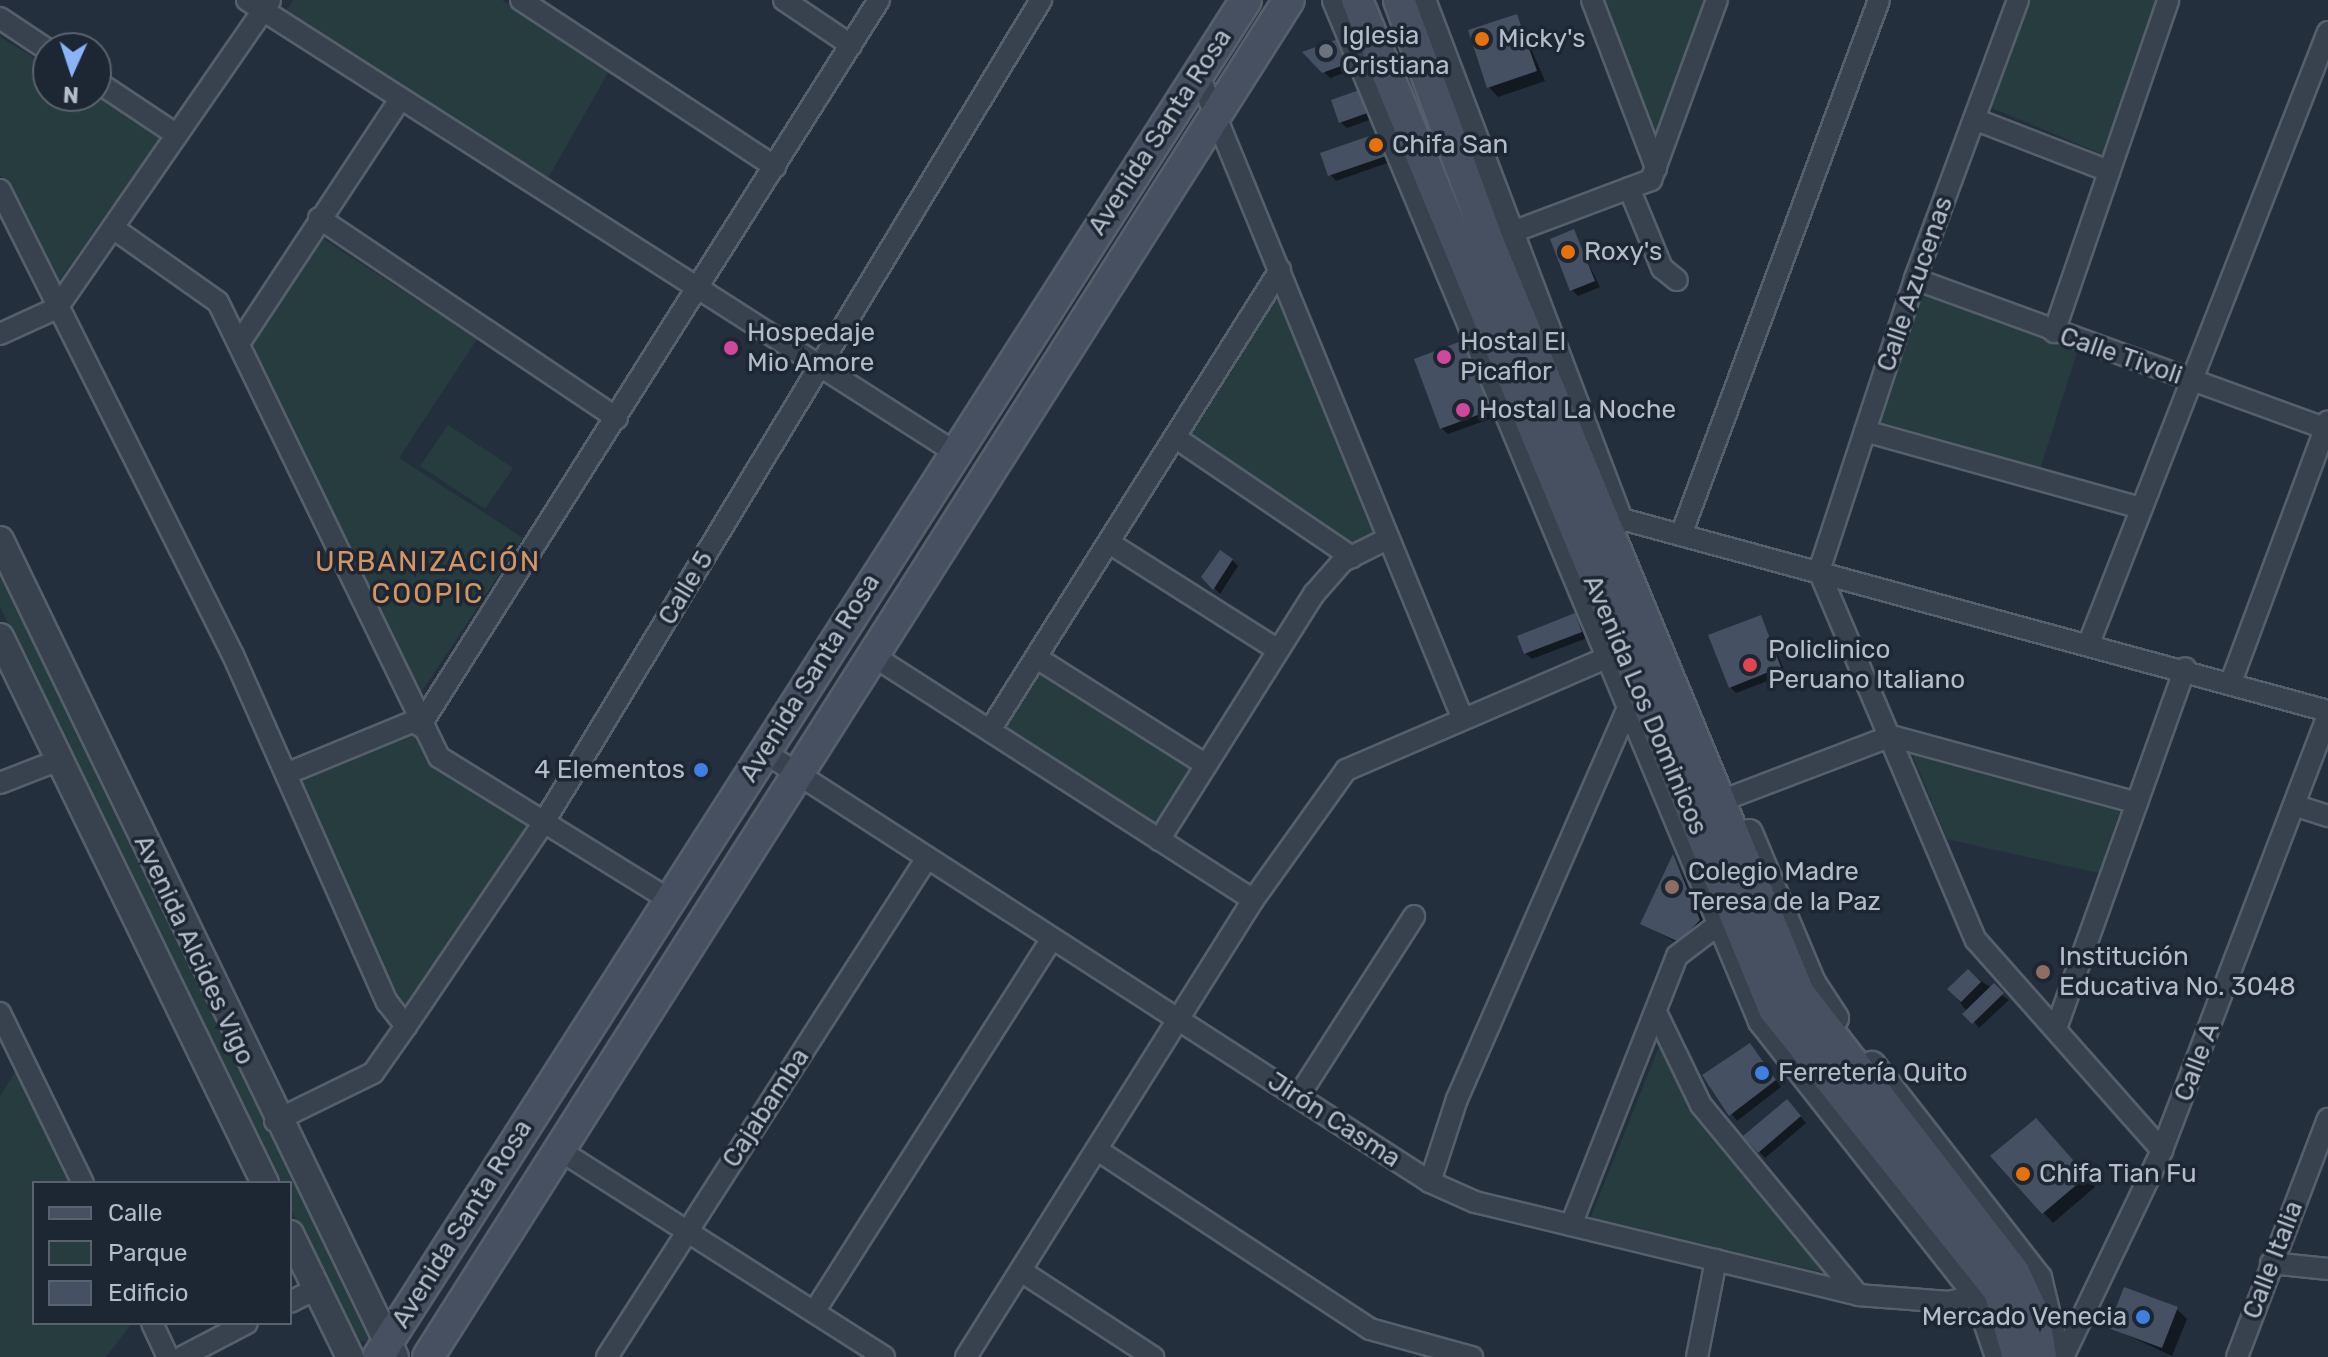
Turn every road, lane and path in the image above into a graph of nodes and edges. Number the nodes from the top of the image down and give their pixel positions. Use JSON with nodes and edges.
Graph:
{"nodes":[{"id":1,"x":521,"y":0,"type":"edge"},
{"id":2,"x":784,"y":0,"type":"edge"},
{"id":3,"x":879,"y":0,"type":"edge"},
{"id":4,"x":1041,"y":0,"type":"edge"},
{"id":5,"x":1246,"y":0,"type":"edge"},
{"id":6,"x":1289,"y":0,"type":"edge"},
{"id":7,"x":1336,"y":0,"type":"edge"},
{"id":8,"x":1357,"y":0,"type":"edge"},
{"id":9,"x":1399,"y":0,"type":"edge"},
{"id":10,"x":1422,"y":0,"type":"edge"},
{"id":11,"x":1592,"y":0,"type":"edge"},
{"id":12,"x":1717,"y":0,"type":"edge"},
{"id":13,"x":1879,"y":0,"type":"edge"},
{"id":14,"x":2018,"y":0,"type":"edge"},
{"id":15,"x":2168,"y":0,"type":"edge"},
{"id":16,"x":260,"y":4,"type":"edge"},
{"id":17,"x":0,"y":18,"type":"edge"},
{"id":18,"x":2328,"y":32,"type":"edge"},
{"id":19,"x":32,"y":39,"type":"edge"},
{"id":20,"x":851,"y":45,"type":"junction"},
{"id":21,"x":1198,"y":73,"type":"junction"},
{"id":22,"x":112,"y":92,"type":"edge"},
{"id":23,"x":399,"y":101,"type":"junction"},
{"id":24,"x":1974,"y":119,"type":"junction"},
{"id":25,"x":1212,"y":120,"type":"junction"},
{"id":26,"x":177,"y":135,"type":"junction"},
{"id":27,"x":775,"y":167,"type":"junction"},
{"id":28,"x":1656,"y":168,"type":"junction"},
{"id":29,"x":2109,"y":171,"type":"junction"},
{"id":30,"x":1629,"y":188,"type":"junction"},
{"id":31,"x":0,"y":190,"type":"edge"},
{"id":32,"x":319,"y":218,"type":"junction"},
{"id":33,"x":113,"y":228,"type":"junction"},
{"id":34,"x":1507,"y":234,"type":"junction"},
{"id":35,"x":1280,"y":270,"type":"junction"},
{"id":36,"x":1915,"y":279,"type":"junction"},
{"id":37,"x":1677,"y":280,"type":"dead end"},
{"id":38,"x":698,"y":293,"type":"junction"},
{"id":39,"x":57,"y":308,"type":"junction"},
{"id":40,"x":2054,"y":332,"type":"junction"},
{"id":41,"x":0,"y":334,"type":"edge"},
{"id":42,"x":240,"y":342,"type":"junction"},
{"id":43,"x":819,"y":370,"type":"junction"},
{"id":44,"x":2191,"y":380,"type":"junction"},
{"id":45,"x":617,"y":418,"type":"junction"},
{"id":46,"x":2327,"y":426,"type":"edge"},
{"id":47,"x":1865,"y":431,"type":"junction"},
{"id":48,"x":1179,"y":440,"type":"junction"},
{"id":49,"x":953,"y":451,"type":"junction"},
{"id":50,"x":2141,"y":508,"type":"junction"},
{"id":51,"x":1618,"y":518,"type":"junction"},
{"id":52,"x":1681,"y":535,"type":"junction"},
{"id":53,"x":1389,"y":538,"type":"junction"},
{"id":54,"x":0,"y":540,"type":"edge"},
{"id":55,"x":1111,"y":544,"type":"junction"},
{"id":56,"x":1352,"y":557,"type":"junction"},
{"id":57,"x":1819,"y":571,"type":"junction"},
{"id":58,"x":1583,"y":603,"type":"joint"},
{"id":59,"x":0,"y":637,"type":"edge"},
{"id":60,"x":2089,"y":643,"type":"junction"},
{"id":61,"x":1610,"y":644,"type":"junction"},
{"id":62,"x":1278,"y":650,"type":"junction"},
{"id":63,"x":875,"y":657,"type":"junction"},
{"id":64,"x":1037,"y":658,"type":"junction"},
{"id":65,"x":2185,"y":668,"type":"junction"},
{"id":66,"x":2231,"y":682,"type":"junction"},
{"id":67,"x":1628,"y":707,"type":"junction"},
{"id":68,"x":1697,"y":709,"type":"junction"},
{"id":69,"x":2328,"y":713,"type":"edge"},
{"id":70,"x":1462,"y":717,"type":"junction"},
{"id":71,"x":419,"y":723,"type":"junction"},
{"id":72,"x":990,"y":730,"type":"junction"},
{"id":73,"x":1891,"y":736,"type":"junction"},
{"id":74,"x":1696,"y":749,"type":"junction"},
{"id":75,"x":764,"y":752,"type":"junction"},
{"id":76,"x":59,"y":760,"type":"junction"},
{"id":77,"x":1206,"y":765,"type":"junction"},
{"id":78,"x":286,"y":774,"type":"junction"},
{"id":79,"x":800,"y":777,"type":"junction"},
{"id":80,"x":0,"y":783,"type":"edge"},
{"id":81,"x":1734,"y":796,"type":"junction"},
{"id":82,"x":2137,"y":803,"type":"junction"},
{"id":83,"x":2297,"y":806,"type":"junction"},
{"id":84,"x":2328,"y":816,"type":"edge"},
{"id":85,"x":544,"y":822,"type":"junction"},
{"id":86,"x":1159,"y":840,"type":"junction"},
{"id":87,"x":927,"y":858,"type":"junction"},
{"id":88,"x":670,"y":900,"type":"junction"},
{"id":89,"x":1253,"y":900,"type":"junction"},
{"id":90,"x":1414,"y":916,"type":"dead end"},
{"id":91,"x":1719,"y":924,"type":"junction"},
{"id":92,"x":1052,"y":938,"type":"junction"},
{"id":93,"x":1656,"y":1012,"type":"junction"},
{"id":94,"x":0,"y":1013,"type":"edge"},
{"id":95,"x":1183,"y":1022,"type":"junction"},
{"id":96,"x":406,"y":1026,"type":"junction"},
{"id":97,"x":2057,"y":1026,"type":"junction"},
{"id":98,"x":1813,"y":1089,"type":"junction"},
{"id":99,"x":1298,"y":1097,"type":"junction"},
{"id":100,"x":1852,"y":1110,"type":"junction"},
{"id":101,"x":2328,"y":1119,"type":"edge"},
{"id":102,"x":275,"y":1121,"type":"junction"},
{"id":103,"x":2162,"y":1150,"type":"junction"},
{"id":104,"x":561,"y":1151,"type":"junction"},
{"id":105,"x":1099,"y":1151,"type":"junction"},
{"id":106,"x":82,"y":1181,"type":"edge"},
{"id":107,"x":264,"y":1181,"type":"edge"},
{"id":108,"x":1430,"y":1182,"type":"junction"},
{"id":109,"x":1967,"y":1182,"type":"junction"},
{"id":110,"x":1980,"y":1223,"type":"junction"},
{"id":111,"x":1571,"y":1225,"type":"junction"},
{"id":112,"x":688,"y":1230,"type":"junction"},
{"id":113,"x":292,"y":1238,"type":"edge"},
{"id":114,"x":1716,"y":1260,"type":"junction"},
{"id":115,"x":2271,"y":1263,"type":"junction"},
{"id":116,"x":2328,"y":1269,"type":"edge"},
{"id":117,"x":1021,"y":1271,"type":"junction"},
{"id":118,"x":317,"y":1288,"type":"junction"},
{"id":119,"x":1858,"y":1295,"type":"junction"},
{"id":120,"x":1978,"y":1295,"type":"junction"},
{"id":121,"x":292,"y":1301,"type":"edge"},
{"id":122,"x":814,"y":1312,"type":"junction"},
{"id":123,"x":153,"y":1325,"type":"edge"},
{"id":124,"x":243,"y":1325,"type":"edge"},
{"id":125,"x":386,"y":1353,"type":"edge"},
{"id":126,"x":168,"y":1357,"type":"edge"},
{"id":127,"x":182,"y":1357,"type":"edge"},
{"id":128,"x":350,"y":1357,"type":"edge"},
{"id":129,"x":428,"y":1357,"type":"edge"},
{"id":130,"x":607,"y":1357,"type":"edge"},
{"id":131,"x":884,"y":1357,"type":"edge"},
{"id":132,"x":966,"y":1357,"type":"edge"},
{"id":133,"x":1153,"y":1357,"type":"edge"},
{"id":134,"x":1472,"y":1357,"type":"edge"},
{"id":135,"x":1697,"y":1357,"type":"edge"},
{"id":136,"x":1999,"y":1357,"type":"edge"},
{"id":137,"x":2018,"y":1357,"type":"edge"},
{"id":138,"x":2041,"y":1357,"type":"edge"},
{"id":139,"x":2060,"y":1357,"type":"edge"},
{"id":140,"x":2237,"y":1357,"type":"edge"}],
"edges":[{"from":1,"to":27,"type":"street"},
{"from":2,"to":20,"type":"street"},
{"from":3,"to":20,"type":"street"},
{"from":4,"to":43,"type":"street","name":"Calle 5"},
{"from":5,"to":21,"type":"main road","name":"Avenida Santa Rosa"},
{"from":6,"to":25,"type":"main road","name":"Avenida Santa Rosa"},
{"from":7,"to":58,"type":"street","name":"Avenida Los Dominicos"},
{"from":8,"to":61,"type":"main road","name":"Avenida Los Dominicos"},
{"from":9,"to":74,"type":"main road","name":"Avenida Los Dominicos"},
{"from":10,"to":34,"type":"street","name":"Avenida Los Dominicos"},
{"from":11,"to":28,"type":"street"},
{"from":12,"to":28,"type":"street"},
{"from":13,"to":52,"type":"street"},
{"from":14,"to":24,"type":"street","name":"Calle Azucenas"},
{"from":15,"to":29,"type":"street"},
{"from":16,"to":23,"type":"street"},
{"from":16,"to":26,"type":"street"},
{"from":17,"to":19,"type":"street"},
{"from":18,"to":44,"type":"street"},
{"from":20,"to":27,"type":"street"},
{"from":21,"to":25,"type":"street"},
{"from":21,"to":49,"type":"main road","name":"Avenida Santa Rosa"},
{"from":22,"to":26,"type":"street"},
{"from":23,"to":32,"type":"street"},
{"from":23,"to":38,"type":"street"},
{"from":24,"to":29,"type":"street"},
{"from":24,"to":36,"type":"street","name":"Calle Azucenas"},
{"from":25,"to":35,"type":"street"},
{"from":25,"to":63,"type":"main road","name":"Avenida Santa Rosa"},
{"from":26,"to":33,"type":"street"},
{"from":27,"to":38,"type":"street"},
{"from":28,"to":30,"type":"street"},
{"from":29,"to":40,"type":"street"},
{"from":30,"to":34,"type":"street"},
{"from":30,"to":37,"type":"street"},
{"from":31,"to":39,"type":"street"},
{"from":32,"to":42,"type":"street"},
{"from":32,"to":45,"type":"street"},
{"from":33,"to":39,"type":"street"},
{"from":33,"to":42,"type":"street"},
{"from":34,"to":51,"type":"street","name":"Avenida Los Dominicos"},
{"from":35,"to":48,"type":"street"},
{"from":35,"to":53,"type":"street"},
{"from":36,"to":40,"type":"street","name":"Calle Tivoli"},
{"from":36,"to":47,"type":"street","name":"Calle Azucenas"},
{"from":38,"to":43,"type":"street"},
{"from":38,"to":45,"type":"street"},
{"from":39,"to":41,"type":"street"},
{"from":39,"to":78,"type":"street"},
{"from":40,"to":44,"type":"street","name":"Calle Tivoli"},
{"from":42,"to":71,"type":"street"},
{"from":43,"to":49,"type":"street"},
{"from":43,"to":85,"type":"street","name":"Calle 5"},
{"from":44,"to":46,"type":"street","name":"Calle Tivoli"},
{"from":44,"to":50,"type":"street"},
{"from":45,"to":71,"type":"street"},
{"from":46,"to":66,"type":"street"},
{"from":47,"to":50,"type":"street"},
{"from":47,"to":57,"type":"street","name":"Calle Azucenas"},
{"from":48,"to":55,"type":"street"},
{"from":48,"to":56,"type":"street"},
{"from":49,"to":75,"type":"main road","name":"Avenida Santa Rosa"},
{"from":50,"to":60,"type":"street"},
{"from":51,"to":52,"type":"street"},
{"from":51,"to":68,"type":"street","name":"Avenida Los Dominicos"},
{"from":52,"to":57,"type":"street"},
{"from":53,"to":56,"type":"street"},
{"from":53,"to":70,"type":"street"},
{"from":54,"to":102,"type":"street","name":"Avenida Alcides Vigo"},
{"from":55,"to":62,"type":"street"},
{"from":55,"to":64,"type":"street"},
{"from":56,"to":62,"type":"street"},
{"from":57,"to":60,"type":"street"},
{"from":57,"to":73,"type":"street"},
{"from":58,"to":61,"type":"main road"},
{"from":59,"to":76,"type":"street","name":"Avenida Alcides Vigo"},
{"from":60,"to":65,"type":"street"},
{"from":61,"to":67,"type":"street","name":"Avenida Los Dominicos"},
{"from":61,"to":70,"type":"street"},
{"from":61,"to":100,"type":"main road","name":"Avenida Los Dominicos"},
{"from":62,"to":77,"type":"street"},
{"from":63,"to":72,"type":"street"},
{"from":63,"to":79,"type":"main road","name":"Avenida Santa Rosa"},
{"from":64,"to":72,"type":"street"},
{"from":64,"to":77,"type":"street"},
{"from":65,"to":66,"type":"street"},
{"from":65,"to":82,"type":"street"},
{"from":66,"to":69,"type":"street"},
{"from":67,"to":91,"type":"street","name":"Avenida Los Dominicos"},
{"from":67,"to":108,"type":"street"},
{"from":68,"to":74,"type":"main road"},
{"from":68,"to":81,"type":"street","name":"Avenida Los Dominicos"},
{"from":69,"to":83,"type":"street","name":"Calle A"},
{"from":70,"to":89,"type":"street"},
{"from":71,"to":78,"type":"street"},
{"from":71,"to":85,"type":"street"},
{"from":72,"to":86,"type":"street"},
{"from":73,"to":81,"type":"street"},
{"from":73,"to":82,"type":"street"},
{"from":73,"to":97,"type":"street"},
{"from":74,"to":110,"type":"main road","name":"Avenida Los Dominicos"},
{"from":75,"to":79,"type":"street","name":"Jirón Casma"},
{"from":75,"to":88,"type":"main road","name":"Avenida Santa Rosa"},
{"from":76,"to":80,"type":"street"},
{"from":76,"to":107,"type":"street","name":"Avenida Alcides Vigo"},
{"from":77,"to":86,"type":"street"},
{"from":78,"to":96,"type":"street"},
{"from":79,"to":87,"type":"street","name":"Jirón Casma"},
{"from":79,"to":104,"type":"main road","name":"Avenida Santa Rosa"},
{"from":81,"to":109,"type":"street","name":"Avenida Los Dominicos"},
{"from":82,"to":97,"type":"street"},
{"from":83,"to":84,"type":"street"},
{"from":83,"to":103,"type":"street","name":"Calle A"},
{"from":85,"to":88,"type":"street"},
{"from":85,"to":96,"type":"street","name":"Calle 5"},
{"from":86,"to":89,"type":"street"},
{"from":87,"to":92,"type":"street","name":"Jirón Casma"},
{"from":87,"to":112,"type":"street","name":"Cajabamba"},
{"from":88,"to":125,"type":"main road","name":"Avenida Santa Rosa"},
{"from":89,"to":95,"type":"street"},
{"from":90,"to":99,"type":"street"},
{"from":91,"to":93,"type":"street"},
{"from":91,"to":98,"type":"street","name":"Avenida Los Dominicos"},
{"from":92,"to":95,"type":"street","name":"Jirón Casma"},
{"from":92,"to":122,"type":"street"},
{"from":93,"to":111,"type":"street"},
{"from":93,"to":119,"type":"street"},
{"from":94,"to":106,"type":"street"},
{"from":95,"to":99,"type":"street","name":"Jirón Casma"},
{"from":95,"to":105,"type":"street"},
{"from":96,"to":102,"type":"street","name":"Calle 5"},
{"from":97,"to":103,"type":"street"},
{"from":98,"to":100,"type":"main road"},
{"from":98,"to":120,"type":"street","name":"Avenida Los Dominicos"},
{"from":99,"to":108,"type":"street","name":"Jirón Casma"},
{"from":100,"to":137,"type":"main road","name":"Avenida Los Dominicos"},
{"from":101,"to":115,"type":"street","name":"Calle Italia"},
{"from":102,"to":125,"type":"street","name":"Avenida Alcides Vigo"},
{"from":103,"to":139,"type":"street","name":"Calle A"},
{"from":104,"to":112,"type":"street"},
{"from":104,"to":129,"type":"main road","name":"Avenida Santa Rosa"},
{"from":105,"to":117,"type":"street"},
{"from":105,"to":134,"type":"street"},
{"from":108,"to":111,"type":"street","name":"Jirón Casma"},
{"from":109,"to":110,"type":"main road"},
{"from":109,"to":139,"type":"street","name":"Avenida Los Dominicos"},
{"from":110,"to":138,"type":"main road","name":"Avenida Los Dominicos"},
{"from":111,"to":114,"type":"street","name":"Jirón Casma"},
{"from":112,"to":122,"type":"street"},
{"from":112,"to":130,"type":"street","name":"Cajabamba"},
{"from":113,"to":118,"type":"street"},
{"from":114,"to":119,"type":"street","name":"Jirón Casma"},
{"from":114,"to":135,"type":"street"},
{"from":115,"to":116,"type":"street"},
{"from":115,"to":140,"type":"street","name":"Calle Italia"},
{"from":117,"to":132,"type":"street"},
{"from":117,"to":133,"type":"street"},
{"from":118,"to":121,"type":"street"},
{"from":118,"to":128,"type":"street"},
{"from":119,"to":120,"type":"street","name":"Jirón Casma"},
{"from":120,"to":136,"type":"street","name":"Avenida Los Dominicos"},
{"from":122,"to":131,"type":"street"},
{"from":123,"to":126,"type":"street"},
{"from":124,"to":127,"type":"street"}]}
